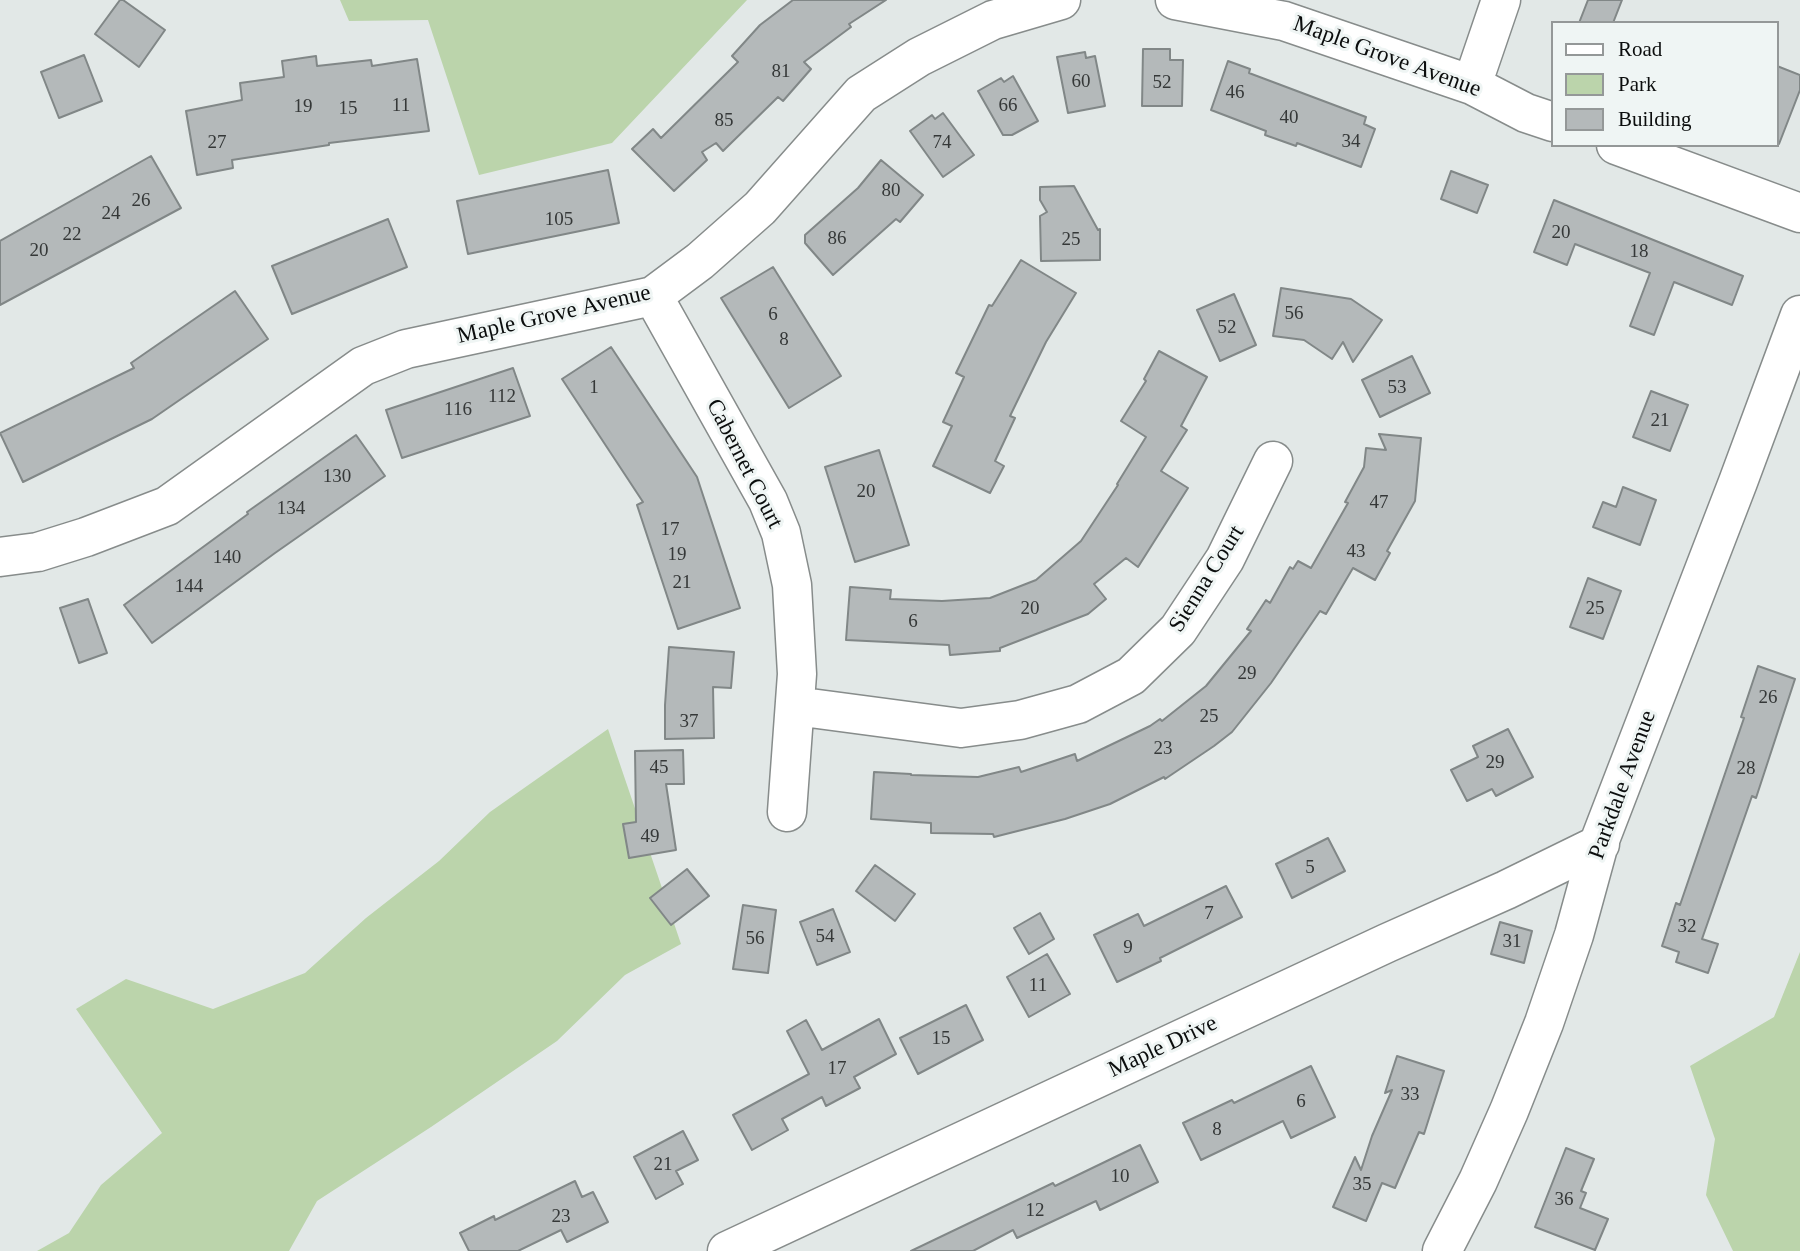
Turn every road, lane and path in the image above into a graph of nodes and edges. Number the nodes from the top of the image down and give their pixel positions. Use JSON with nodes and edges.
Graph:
{"nodes":[{"id":1,"x":1061,"y":0,"type":"edge"},
{"id":2,"x":1175,"y":0,"type":"edge"},
{"id":3,"x":1501,"y":0,"type":"edge"},
{"id":4,"x":1472,"y":85,"type":"junction"},
{"id":5,"x":1552,"y":122,"type":"edge"},
{"id":6,"x":1621,"y":147,"type":"edge"},
{"id":7,"x":1800,"y":213,"type":"edge"},
{"id":8,"x":653,"y":296,"type":"junction"},
{"id":9,"x":1800,"y":315,"type":"edge"},
{"id":10,"x":1273,"y":461,"type":"dead end"},
{"id":11,"x":0,"y":557,"type":"edge"},
{"id":12,"x":795,"y":706,"type":"junction"},
{"id":13,"x":787,"y":812,"type":"dead end"},
{"id":14,"x":1600,"y":844,"type":"junction"},
{"id":15,"x":727,"y":1251,"type":"edge"},
{"id":16,"x":1442,"y":1251,"type":"edge"}],
"edges":[{"from":1,"to":8,"type":"street","name":"Maple Grove Avenue"},
{"from":2,"to":4,"type":"street","name":"Maple Grove Avenue"},
{"from":3,"to":4,"type":"street"},
{"from":4,"to":5,"type":"street","name":"Maple Grove Avenue"},
{"from":6,"to":7,"type":"street"},
{"from":8,"to":11,"type":"street","name":"Maple Grove Avenue"},
{"from":8,"to":12,"type":"street","name":"Cabernet Court"},
{"from":9,"to":14,"type":"street","name":"Parkdale Avenue"},
{"from":10,"to":12,"type":"street","name":"Sienna Court"},
{"from":12,"to":13,"type":"street","name":"Cabernet Court"},
{"from":14,"to":15,"type":"street","name":"Maple Drive"},
{"from":14,"to":16,"type":"street","name":"Parkdale Avenue"}]}
